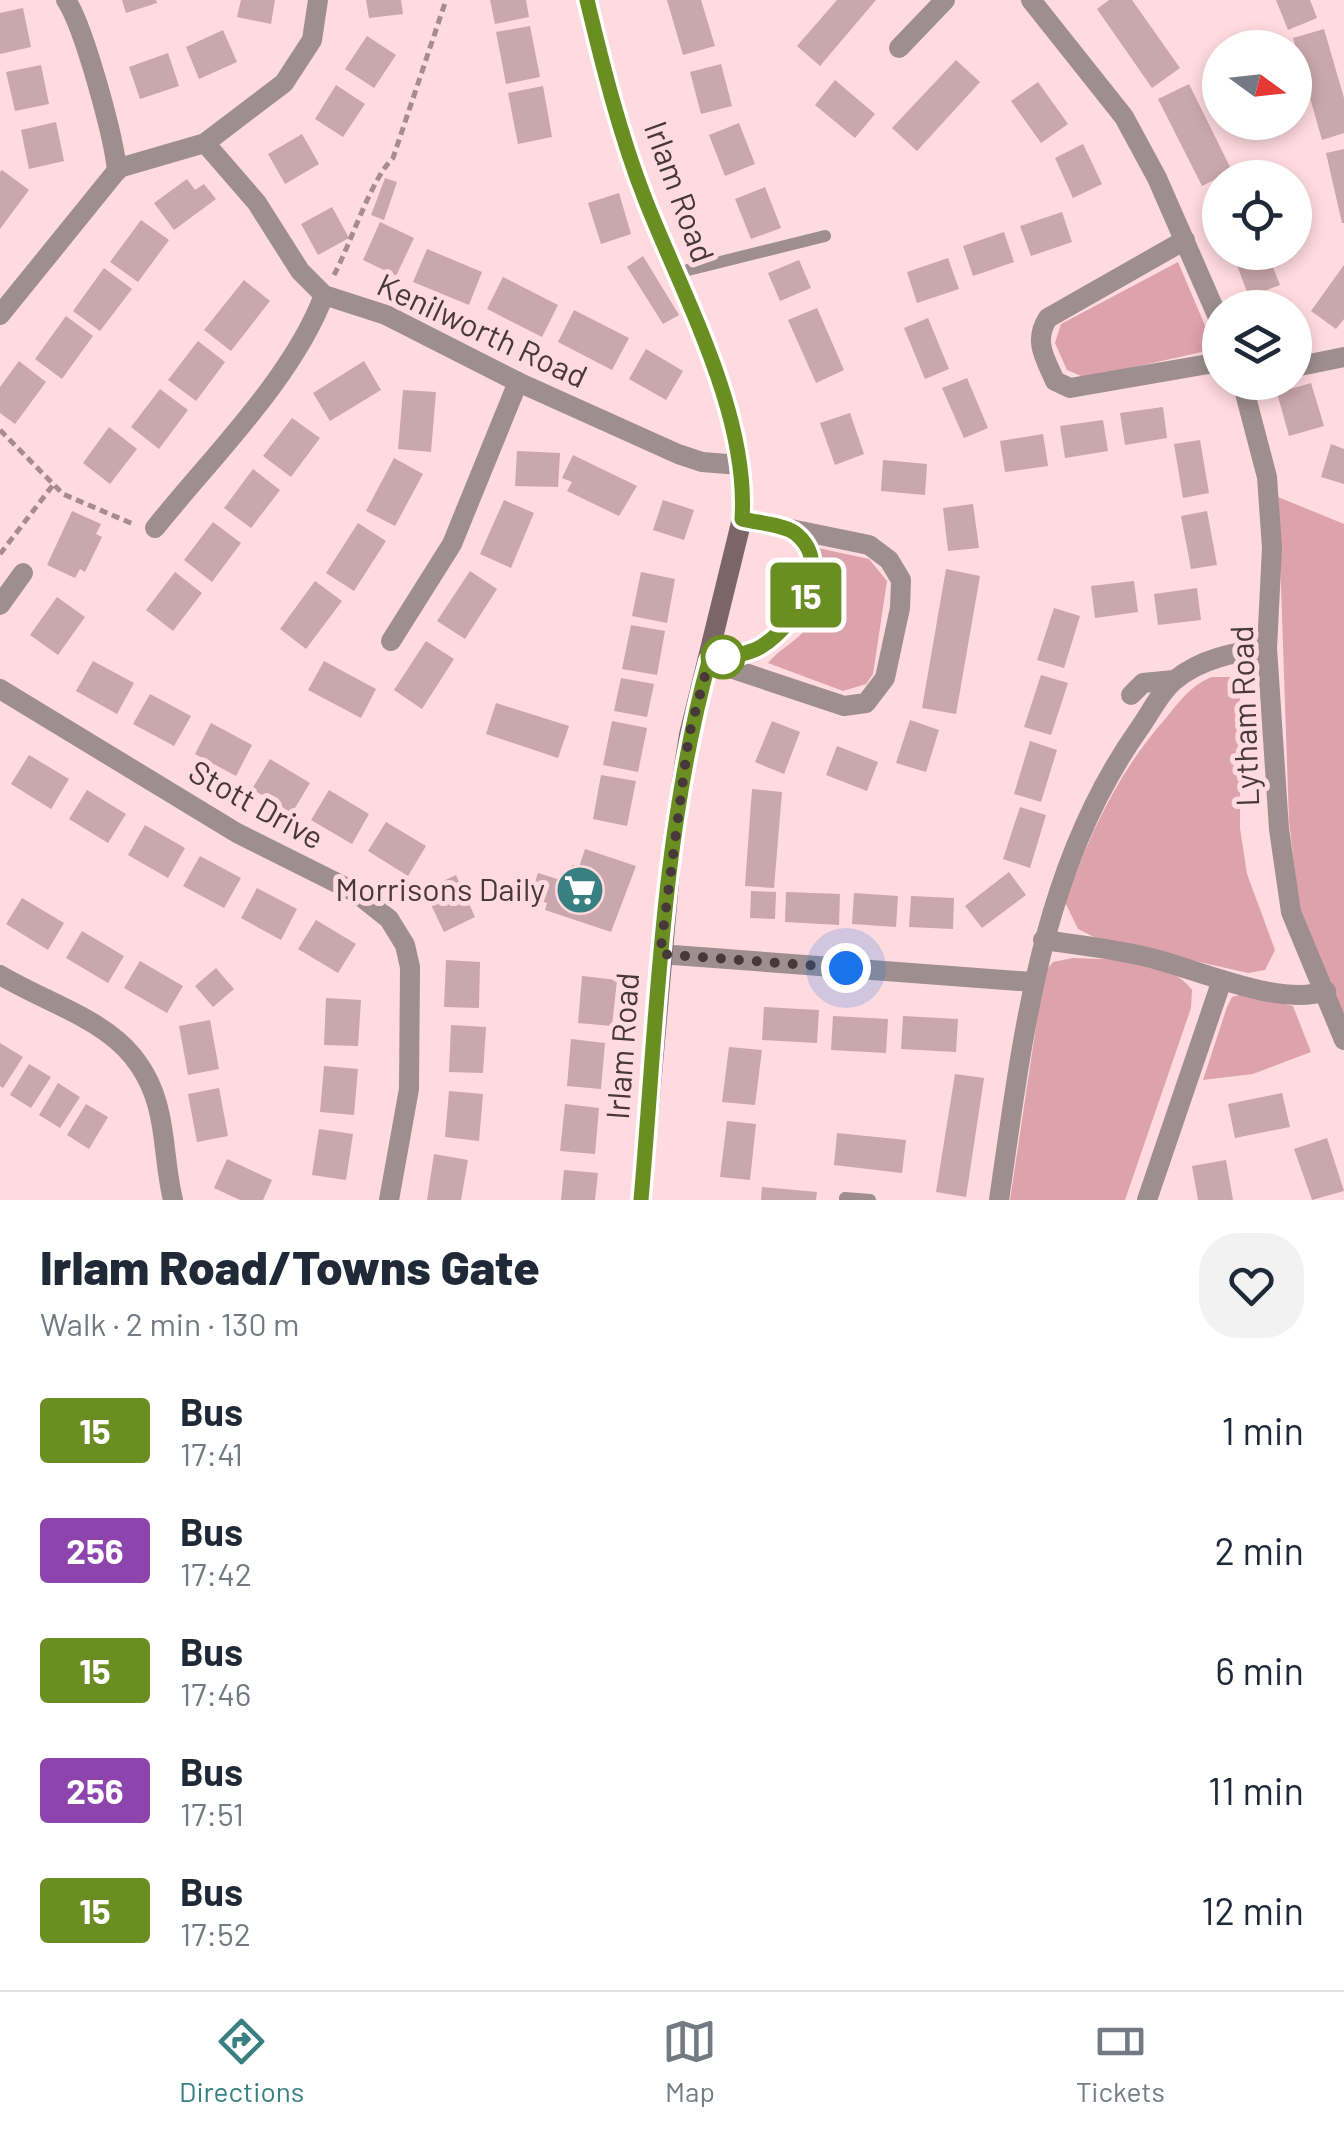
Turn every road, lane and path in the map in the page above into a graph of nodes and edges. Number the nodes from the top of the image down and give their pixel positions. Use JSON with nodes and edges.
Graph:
{"nodes":[{"id":1,"x":66,"y":0,"type":"edge"},
{"id":2,"x":318,"y":0,"type":"edge"},
{"id":3,"x":446,"y":0,"type":"edge"},
{"id":4,"x":588,"y":0,"type":"edge"},
{"id":5,"x":945,"y":0,"type":"edge"},
{"id":6,"x":1032,"y":0,"type":"edge"},
{"id":7,"x":899,"y":48,"type":"dead end"},
{"id":8,"x":204,"y":142,"type":"junction"},
{"id":9,"x":117,"y":172,"type":"junction"},
{"id":10,"x":825,"y":236,"type":"dead end"},
{"id":11,"x":1184,"y":240,"type":"junction"},
{"id":12,"x":676,"y":273,"type":"junction"},
{"id":13,"x":1206,"y":290,"type":"edge"},
{"id":14,"x":324,"y":295,"type":"junction"},
{"id":15,"x":0,"y":314,"type":"edge"},
{"id":16,"x":1344,"y":356,"type":"edge"},
{"id":17,"x":1312,"y":364,"type":"edge"},
{"id":18,"x":1202,"y":365,"type":"edge"},
{"id":19,"x":518,"y":382,"type":"junction"},
{"id":20,"x":1247,"y":400,"type":"edge"},
{"id":21,"x":0,"y":430,"type":"edge"},
{"id":22,"x":740,"y":465,"type":"junction"},
{"id":23,"x":54,"y":484,"type":"junction"},
{"id":24,"x":742,"y":519,"type":"junction"},
{"id":25,"x":156,"y":528,"type":"joint"},
{"id":26,"x":792,"y":530,"type":"junction"},
{"id":27,"x":0,"y":554,"type":"edge"},
{"id":28,"x":23,"y":572,"type":"dead end"},
{"id":29,"x":0,"y":605,"type":"edge"},
{"id":30,"x":391,"y":641,"type":"dead end"},
{"id":31,"x":1267,"y":648,"type":"junction"},
{"id":32,"x":709,"y":661,"type":"junction"},
{"id":33,"x":1174,"y":680,"type":"junction"},
{"id":34,"x":0,"y":690,"type":"edge"},
{"id":35,"x":1131,"y":695,"type":"dead end"},
{"id":36,"x":1043,"y":940,"type":"junction"},
{"id":37,"x":660,"y":954,"type":"junction"},
{"id":38,"x":0,"y":976,"type":"edge"},
{"id":39,"x":1222,"y":980,"type":"junction"},
{"id":40,"x":1032,"y":982,"type":"junction"},
{"id":41,"x":1326,"y":991,"type":"junction"},
{"id":42,"x":1344,"y":1040,"type":"edge"},
{"id":43,"x":845,"y":1198,"type":"edge"},
{"id":44,"x":173,"y":1200,"type":"edge"},
{"id":45,"x":390,"y":1200,"type":"edge"},
{"id":46,"x":640,"y":1200,"type":"edge"},
{"id":47,"x":870,"y":1200,"type":"edge"},
{"id":48,"x":1000,"y":1200,"type":"edge"},
{"id":49,"x":1147,"y":1200,"type":"edge"}],
"edges":[{"from":1,"to":9,"type":"street"},
{"from":2,"to":8,"type":"street"},
{"from":3,"to":14,"type":"path"},
{"from":4,"to":12,"type":"street","name":"Irlam Road"},
{"from":5,"to":7,"type":"street"},
{"from":6,"to":11,"type":"street"},
{"from":8,"to":9,"type":"street"},
{"from":8,"to":14,"type":"street","name":"Kenilworth Road"},
{"from":9,"to":15,"type":"street"},
{"from":10,"to":12,"type":"lane"},
{"from":11,"to":13,"type":"street"},
{"from":11,"to":18,"type":"street"},
{"from":12,"to":22,"type":"street","name":"Irlam Road"},
{"from":14,"to":19,"type":"street","name":"Kenilworth Road"},
{"from":14,"to":25,"type":"street"},
{"from":16,"to":17,"type":"street"},
{"from":19,"to":22,"type":"street","name":"Kenilworth Road"},
{"from":19,"to":30,"type":"street"},
{"from":20,"to":31,"type":"street","name":"Lytham Road"},
{"from":21,"to":23,"type":"path"},
{"from":22,"to":24,"type":"street","name":"Irlam Road"},
{"from":23,"to":25,"type":"path"},
{"from":23,"to":27,"type":"path"},
{"from":24,"to":26,"type":"street"},
{"from":24,"to":32,"type":"street","name":"Irlam Road"},
{"from":26,"to":32,"type":"lane"},
{"from":26,"to":32,"type":"street"},
{"from":28,"to":29,"type":"street"},
{"from":31,"to":33,"type":"street"},
{"from":31,"to":41,"type":"street","name":"Lytham Road"},
{"from":32,"to":37,"type":"street","name":"Irlam Road"},
{"from":33,"to":35,"type":"street"},
{"from":33,"to":36,"type":"street"},
{"from":34,"to":45,"type":"street","name":"Stott Drive"},
{"from":36,"to":39,"type":"street"},
{"from":36,"to":40,"type":"street"},
{"from":37,"to":40,"type":"street"},
{"from":37,"to":46,"type":"street","name":"Irlam Road"},
{"from":38,"to":44,"type":"street"},
{"from":39,"to":41,"type":"street"},
{"from":39,"to":49,"type":"street"},
{"from":40,"to":48,"type":"street"},
{"from":41,"to":42,"type":"street","name":"Lytham Road"},
{"from":43,"to":47,"type":"lane"}]}
